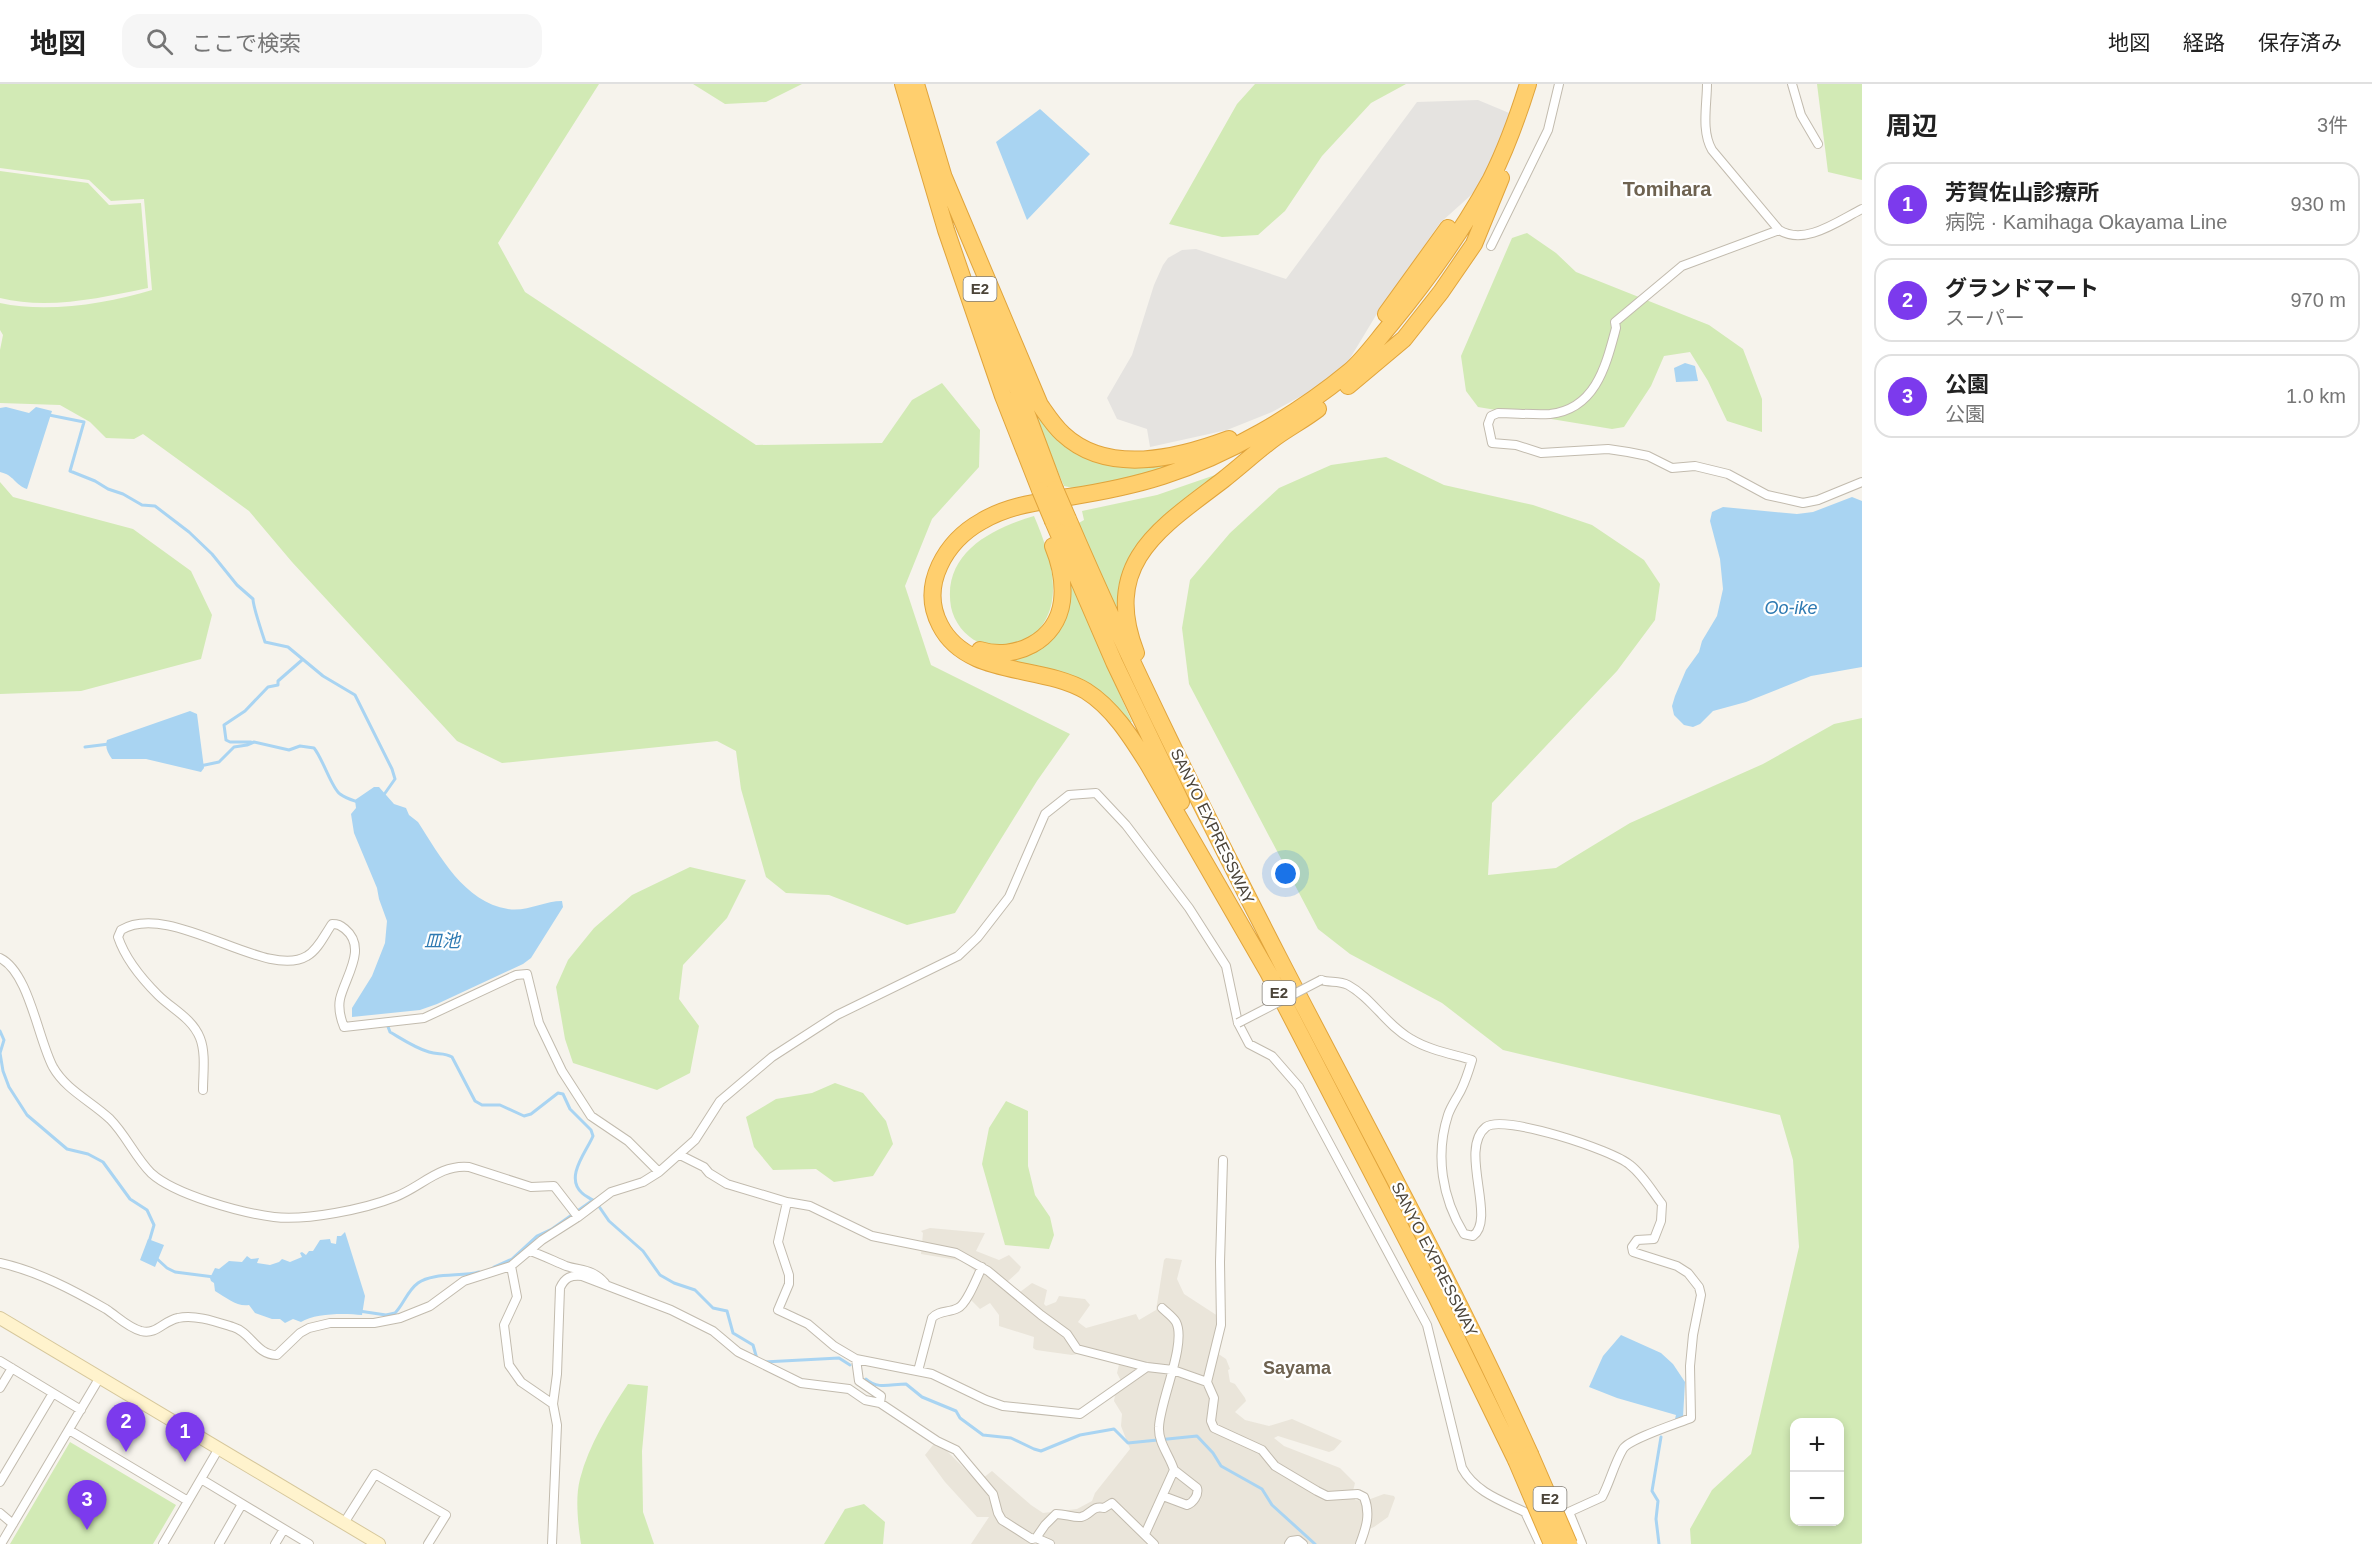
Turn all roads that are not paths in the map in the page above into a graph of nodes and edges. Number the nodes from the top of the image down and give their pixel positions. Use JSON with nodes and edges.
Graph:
{"nodes":[{"id":1,"x":903,"y":84,"type":"edge"},
{"id":2,"x":916,"y":84,"type":"edge"},
{"id":3,"x":1528,"y":84,"type":"edge"},
{"id":4,"x":1537,"y":84,"type":"edge"},
{"id":5,"x":1559,"y":84,"type":"edge"},
{"id":6,"x":1707,"y":84,"type":"edge"},
{"id":7,"x":1792,"y":84,"type":"edge"},
{"id":8,"x":1818,"y":144,"type":"dead end"},
{"id":9,"x":940,"y":168,"type":"junction"},
{"id":10,"x":1495,"y":181,"type":"junction"},
{"id":11,"x":1862,"y":209,"type":"edge"},
{"id":12,"x":1779,"y":230,"type":"junction"},
{"id":13,"x":1491,"y":246,"type":"dead end"},
{"id":14,"x":1274,"y":430,"type":"junction"},
{"id":15,"x":1862,"y":482,"type":"edge"},
{"id":16,"x":1048,"y":490,"type":"junction"},
{"id":17,"x":1055,"y":521,"type":"junction"},
{"id":18,"x":1147,"y":694,"type":"junction"},
{"id":19,"x":0,"y":958,"type":"edge"},
{"id":20,"x":1272,"y":979,"type":"junction"},
{"id":21,"x":1238,"y":1023,"type":"junction"},
{"id":22,"x":203,"y":1090,"type":"dead end"},
{"id":23,"x":680,"y":1155,"type":"junction"},
{"id":24,"x":1223,"y":1160,"type":"dead end"},
{"id":25,"x":659,"y":1172,"type":"junction"},
{"id":26,"x":787,"y":1202,"type":"junction"},
{"id":27,"x":576,"y":1214,"type":"junction"},
{"id":28,"x":530,"y":1251,"type":"junction"},
{"id":29,"x":0,"y":1263,"type":"edge"},
{"id":30,"x":511,"y":1266,"type":"junction"},
{"id":31,"x":982,"y":1267,"type":"junction"},
{"id":32,"x":607,"y":1286,"type":"junction"},
{"id":33,"x":1162,"y":1308,"type":"dead end"},
{"id":34,"x":0,"y":1318,"type":"edge"},
{"id":35,"x":856,"y":1359,"type":"junction"},
{"id":36,"x":0,"y":1361,"type":"edge"},
{"id":37,"x":1147,"y":1367,"type":"junction"},
{"id":38,"x":12,"y":1368,"type":"junction"},
{"id":39,"x":1173,"y":1370,"type":"junction"},
{"id":40,"x":918,"y":1371,"type":"junction"},
{"id":41,"x":100,"y":1377,"type":"junction"},
{"id":42,"x":1207,"y":1382,"type":"junction"},
{"id":43,"x":0,"y":1388,"type":"edge"},
{"id":44,"x":53,"y":1393,"type":"junction"},
{"id":45,"x":880,"y":1403,"type":"junction"},
{"id":46,"x":553,"y":1404,"type":"junction"},
{"id":47,"x":81,"y":1410,"type":"junction"},
{"id":48,"x":69,"y":1430,"type":"junction"},
{"id":49,"x":219,"y":1448,"type":"junction"},
{"id":50,"x":1523,"y":1457,"type":"junction"},
{"id":51,"x":1174,"y":1470,"type":"junction"},
{"id":52,"x":201,"y":1479,"type":"junction"},
{"id":53,"x":0,"y":1482,"type":"edge"},
{"id":54,"x":1163,"y":1496,"type":"junction"},
{"id":55,"x":188,"y":1501,"type":"junction"},
{"id":56,"x":242,"y":1504,"type":"junction"},
{"id":57,"x":1569,"y":1512,"type":"junction"},
{"id":58,"x":0,"y":1513,"type":"edge"},
{"id":59,"x":344,"y":1523,"type":"junction"},
{"id":60,"x":13,"y":1524,"type":"junction"},
{"id":61,"x":284,"y":1529,"type":"junction"},
{"id":62,"x":1145,"y":1534,"type":"junction"},
{"id":63,"x":1032,"y":1540,"type":"edge"},
{"id":64,"x":1,"y":1544,"type":"edge"},
{"id":65,"x":163,"y":1544,"type":"edge"},
{"id":66,"x":219,"y":1544,"type":"edge"},
{"id":67,"x":275,"y":1544,"type":"edge"},
{"id":68,"x":309,"y":1544,"type":"edge"},
{"id":69,"x":379,"y":1544,"type":"edge"},
{"id":70,"x":428,"y":1544,"type":"edge"},
{"id":71,"x":552,"y":1544,"type":"edge"},
{"id":72,"x":1050,"y":1544,"type":"edge"},
{"id":73,"x":1154,"y":1544,"type":"edge"},
{"id":74,"x":1289,"y":1544,"type":"edge"},
{"id":75,"x":1303,"y":1544,"type":"edge"},
{"id":76,"x":1360,"y":1544,"type":"edge"},
{"id":77,"x":1540,"y":1544,"type":"edge"},
{"id":78,"x":1546,"y":1544,"type":"edge"},
{"id":79,"x":1552,"y":1544,"type":"edge"},
{"id":80,"x":1569,"y":1544,"type":"edge"},
{"id":81,"x":1582,"y":1544,"type":"edge"}],
"edges":[{"from":1,"to":16,"type":"highway","name":"SANYO EXPRESSWAY","number":"E2"},
{"from":2,"to":9,"type":"highway","name":"SANYO EXPRESSWAY","number":"E2"},
{"from":3,"to":10,"type":"highway"},
{"from":4,"to":10,"type":"highway"},
{"from":5,"to":13,"type":"street"},
{"from":6,"to":12,"type":"street"},
{"from":7,"to":8,"type":"street"},
{"from":9,"to":14,"type":"highway"},
{"from":9,"to":16,"type":"highway","name":"SANYO EXPRESSWAY","number":"E2"},
{"from":10,"to":14,"type":"highway"},
{"from":11,"to":12,"type":"street"},
{"from":12,"to":15,"type":"street"},
{"from":14,"to":17,"type":"highway"},
{"from":14,"to":18,"type":"highway"},
{"from":14,"to":20,"type":"highway"},
{"from":16,"to":17,"type":"highway","name":"SANYO EXPRESSWAY","number":"E2","bridge":true},
{"from":16,"to":17,"type":"highway","bridge":true},
{"from":17,"to":18,"type":"highway","name":"SANYO EXPRESSWAY","number":"E2"},
{"from":17,"to":20,"type":"highway","name":"SANYO EXPRESSWAY","number":"E2"},
{"from":18,"to":50,"type":"highway","name":"SANYO EXPRESSWAY","number":"E2"},
{"from":19,"to":27,"type":"street"},
{"from":20,"to":50,"type":"highway","name":"SANYO EXPRESSWAY","number":"E2"},
{"from":21,"to":23,"type":"street"},
{"from":21,"to":57,"type":"street","bridge":true},
{"from":21,"to":77,"type":"street"},
{"from":22,"to":25,"type":"street"},
{"from":23,"to":25,"type":"street"},
{"from":23,"to":26,"type":"street"},
{"from":24,"to":42,"type":"street"},
{"from":25,"to":27,"type":"street"},
{"from":26,"to":31,"type":"street"},
{"from":26,"to":35,"type":"street"},
{"from":27,"to":28,"type":"street"},
{"from":28,"to":30,"type":"street"},
{"from":28,"to":32,"type":"street"},
{"from":29,"to":30,"type":"street"},
{"from":30,"to":46,"type":"street"},
{"from":31,"to":37,"type":"street"},
{"from":31,"to":40,"type":"street"},
{"from":32,"to":45,"type":"street"},
{"from":32,"to":46,"type":"street"},
{"from":33,"to":39,"type":"street"},
{"from":34,"to":41,"type":"main road"},
{"from":35,"to":40,"type":"street"},
{"from":35,"to":45,"type":"street"},
{"from":36,"to":38,"type":"street"},
{"from":37,"to":39,"type":"street"},
{"from":37,"to":40,"type":"street"},
{"from":38,"to":43,"type":"street"},
{"from":38,"to":44,"type":"street"},
{"from":39,"to":42,"type":"street"},
{"from":39,"to":51,"type":"street"},
{"from":41,"to":47,"type":"street"},
{"from":41,"to":49,"type":"main road"},
{"from":42,"to":76,"type":"street"},
{"from":44,"to":47,"type":"street"},
{"from":44,"to":53,"type":"street"},
{"from":45,"to":63,"type":"street"},
{"from":46,"to":71,"type":"street"},
{"from":47,"to":48,"type":"street"},
{"from":48,"to":55,"type":"street"},
{"from":48,"to":60,"type":"street"},
{"from":49,"to":52,"type":"street"},
{"from":49,"to":59,"type":"main road"},
{"from":50,"to":79,"type":"highway","name":"SANYO EXPRESSWAY","number":"E2","bridge":true},
{"from":50,"to":80,"type":"highway","name":"SANYO EXPRESSWAY","number":"E2","bridge":true},
{"from":51,"to":54,"type":"street"},
{"from":51,"to":54,"type":"street"},
{"from":52,"to":55,"type":"street"},
{"from":52,"to":56,"type":"street"},
{"from":54,"to":62,"type":"street"},
{"from":55,"to":65,"type":"street"},
{"from":56,"to":61,"type":"street"},
{"from":56,"to":66,"type":"street"},
{"from":57,"to":78,"type":"street"},
{"from":57,"to":81,"type":"street"},
{"from":58,"to":60,"type":"street"},
{"from":59,"to":69,"type":"main road"},
{"from":59,"to":70,"type":"street"},
{"from":60,"to":64,"type":"street"},
{"from":61,"to":67,"type":"street"},
{"from":61,"to":68,"type":"street"},
{"from":62,"to":63,"type":"street"},
{"from":62,"to":73,"type":"street"},
{"from":63,"to":72,"type":"street"},
{"from":74,"to":75,"type":"street"}]}
